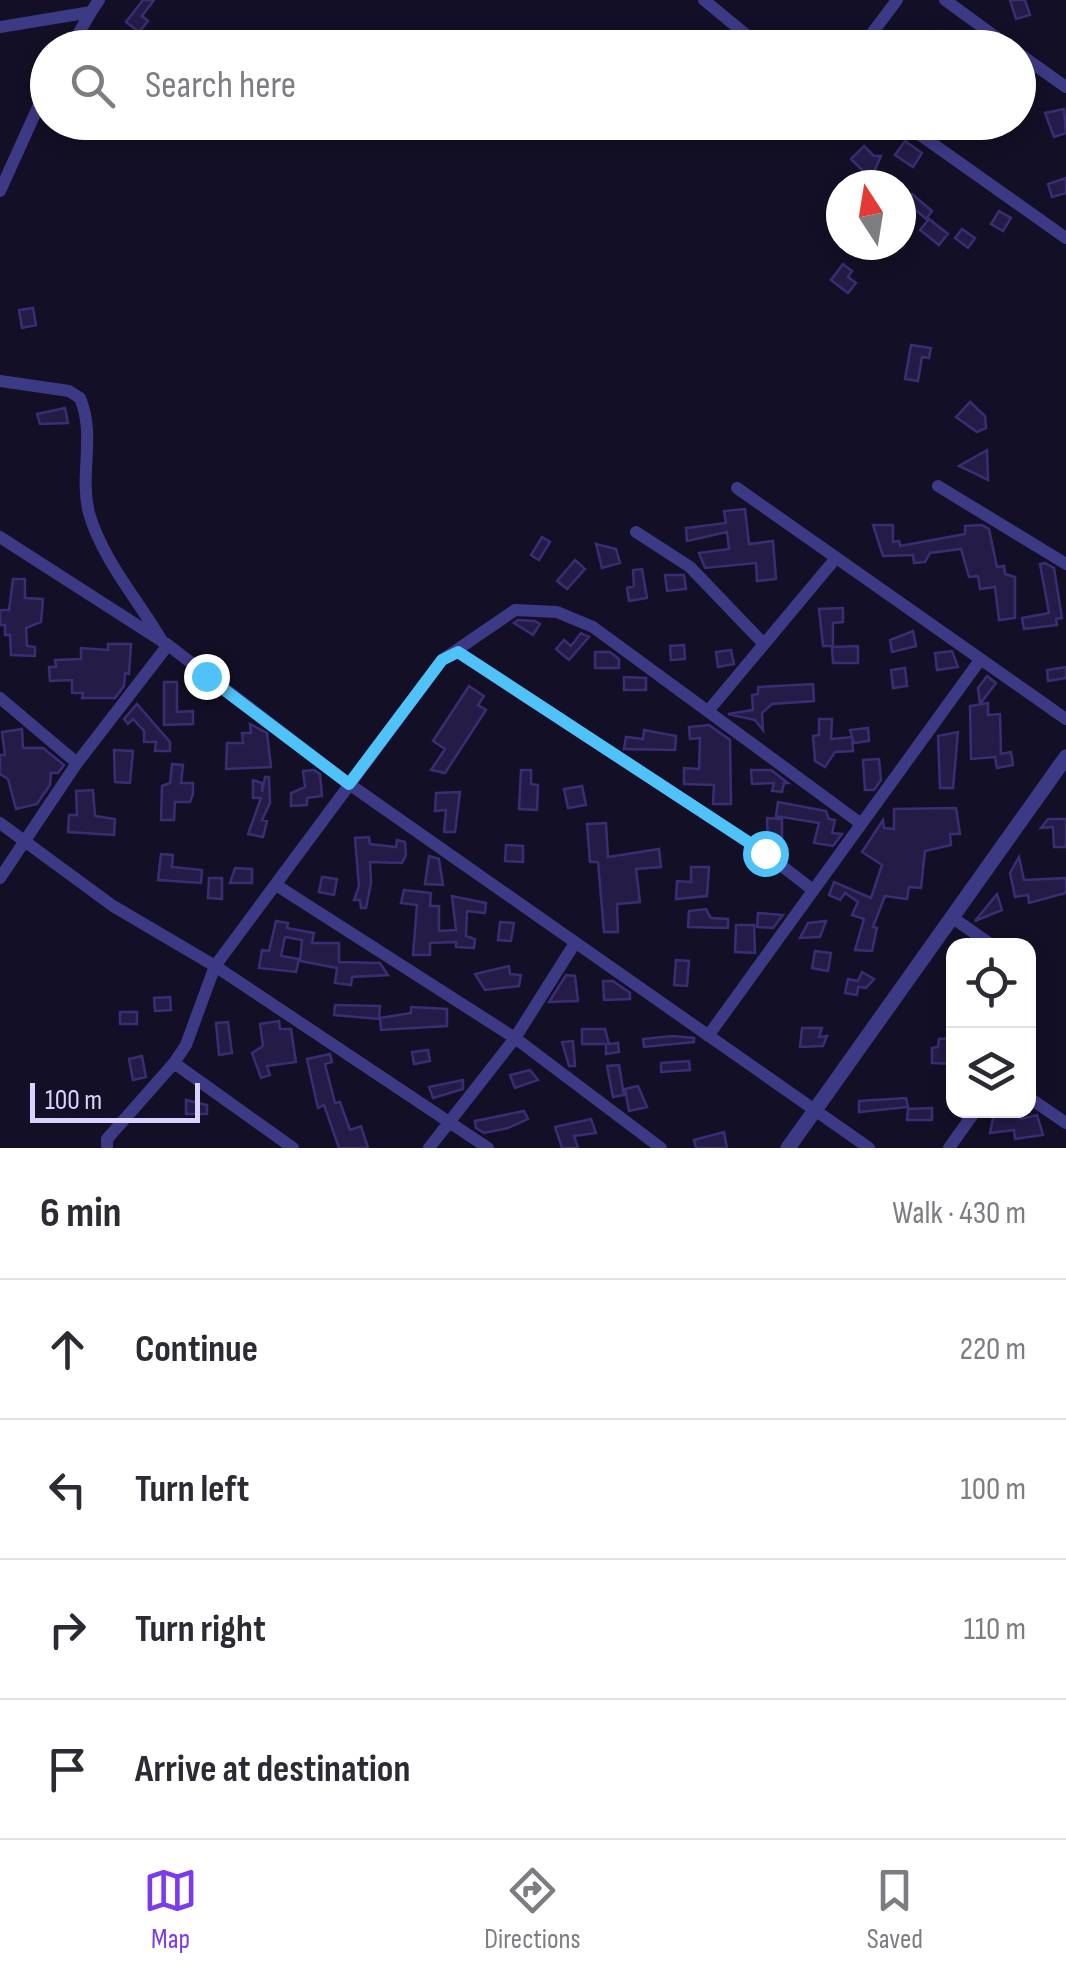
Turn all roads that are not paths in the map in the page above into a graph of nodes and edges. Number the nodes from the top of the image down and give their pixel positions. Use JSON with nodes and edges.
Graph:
{"nodes":[{"id":1,"x":704,"y":0,"type":"edge"},
{"id":2,"x":897,"y":0,"type":"edge"},
{"id":3,"x":945,"y":0,"type":"edge"},
{"id":4,"x":95,"y":6,"type":"edge"},
{"id":5,"x":0,"y":28,"type":"edge"},
{"id":6,"x":81,"y":30,"type":"edge"},
{"id":7,"x":740,"y":30,"type":"edge"},
{"id":8,"x":875,"y":30,"type":"edge"},
{"id":9,"x":986,"y":30,"type":"edge"},
{"id":10,"x":1036,"y":66,"type":"edge"},
{"id":11,"x":1066,"y":87,"type":"edge"},
{"id":12,"x":30,"y":125,"type":"edge"},
{"id":13,"x":927,"y":140,"type":"edge"},
{"id":14,"x":0,"y":191,"type":"edge"},
{"id":15,"x":1066,"y":238,"type":"edge"},
{"id":16,"x":0,"y":381,"type":"edge"},
{"id":17,"x":938,"y":486,"type":"dead end"},
{"id":18,"x":737,"y":488,"type":"dead end"},
{"id":19,"x":636,"y":532,"type":"dead end"},
{"id":20,"x":0,"y":536,"type":"edge"},
{"id":21,"x":836,"y":558,"type":"junction"},
{"id":22,"x":1066,"y":564,"type":"edge"},
{"id":23,"x":763,"y":643,"type":"junction"},
{"id":24,"x":165,"y":644,"type":"junction"},
{"id":25,"x":458,"y":652,"type":"junction"},
{"id":26,"x":980,"y":660,"type":"junction"},
{"id":27,"x":0,"y":698,"type":"edge"},
{"id":28,"x":709,"y":710,"type":"junction"},
{"id":29,"x":1066,"y":719,"type":"edge"},
{"id":30,"x":1066,"y":757,"type":"edge"},
{"id":31,"x":77,"y":763,"type":"junction"},
{"id":32,"x":349,"y":784,"type":"junction"},
{"id":33,"x":0,"y":823,"type":"edge"},
{"id":34,"x":860,"y":823,"type":"junction"},
{"id":35,"x":25,"y":842,"type":"junction"},
{"id":36,"x":0,"y":878,"type":"edge"},
{"id":37,"x":276,"y":885,"type":"junction"},
{"id":38,"x":814,"y":890,"type":"junction"},
{"id":39,"x":953,"y":918,"type":"junction"},
{"id":40,"x":981,"y":938,"type":"edge"},
{"id":41,"x":575,"y":943,"type":"junction"},
{"id":42,"x":215,"y":966,"type":"junction"},
{"id":43,"x":708,"y":1036,"type":"junction"},
{"id":44,"x":515,"y":1038,"type":"junction"},
{"id":45,"x":174,"y":1063,"type":"junction"},
{"id":46,"x":1036,"y":1102,"type":"edge"},
{"id":47,"x":815,"y":1110,"type":"junction"},
{"id":48,"x":970,"y":1118,"type":"edge"},
{"id":49,"x":449,"y":1122,"type":"junction"},
{"id":50,"x":1066,"y":1124,"type":"edge"},
{"id":51,"x":107,"y":1148,"type":"edge"},
{"id":52,"x":293,"y":1148,"type":"edge"},
{"id":53,"x":429,"y":1148,"type":"edge"},
{"id":54,"x":488,"y":1148,"type":"edge"},
{"id":55,"x":661,"y":1148,"type":"edge"},
{"id":56,"x":788,"y":1148,"type":"edge"},
{"id":57,"x":870,"y":1148,"type":"edge"},
{"id":58,"x":948,"y":1148,"type":"edge"}],
"edges":[{"from":1,"to":7,"type":"street"},
{"from":2,"to":8,"type":"street"},
{"from":3,"to":9,"type":"street"},
{"from":4,"to":5,"type":"street"},
{"from":4,"to":6,"type":"street"},
{"from":10,"to":11,"type":"street"},
{"from":12,"to":14,"type":"street"},
{"from":13,"to":15,"type":"street"},
{"from":16,"to":24,"type":"street"},
{"from":17,"to":22,"type":"street"},
{"from":18,"to":21,"type":"street"},
{"from":19,"to":23,"type":"street"},
{"from":20,"to":24,"type":"street"},
{"from":21,"to":23,"type":"street"},
{"from":21,"to":26,"type":"street"},
{"from":23,"to":28,"type":"street"},
{"from":24,"to":31,"type":"street"},
{"from":24,"to":32,"type":"street"},
{"from":25,"to":28,"type":"street"},
{"from":25,"to":32,"type":"street"},
{"from":25,"to":38,"type":"street"},
{"from":26,"to":29,"type":"street"},
{"from":26,"to":34,"type":"street"},
{"from":27,"to":31,"type":"street"},
{"from":28,"to":34,"type":"street"},
{"from":30,"to":39,"type":"street"},
{"from":31,"to":35,"type":"street"},
{"from":32,"to":37,"type":"street"},
{"from":32,"to":41,"type":"street"},
{"from":33,"to":35,"type":"street"},
{"from":34,"to":38,"type":"street"},
{"from":35,"to":36,"type":"street"},
{"from":35,"to":42,"type":"street"},
{"from":37,"to":42,"type":"street"},
{"from":37,"to":44,"type":"street"},
{"from":38,"to":43,"type":"street"},
{"from":39,"to":40,"type":"street"},
{"from":39,"to":47,"type":"street"},
{"from":41,"to":43,"type":"street"},
{"from":41,"to":44,"type":"street"},
{"from":42,"to":45,"type":"street"},
{"from":42,"to":49,"type":"street"},
{"from":43,"to":47,"type":"street"},
{"from":44,"to":49,"type":"street"},
{"from":44,"to":55,"type":"street"},
{"from":45,"to":51,"type":"street"},
{"from":45,"to":52,"type":"street"},
{"from":46,"to":50,"type":"street"},
{"from":47,"to":56,"type":"street"},
{"from":47,"to":57,"type":"street"},
{"from":48,"to":58,"type":"street"},
{"from":49,"to":53,"type":"street"},
{"from":49,"to":54,"type":"street"}]}
